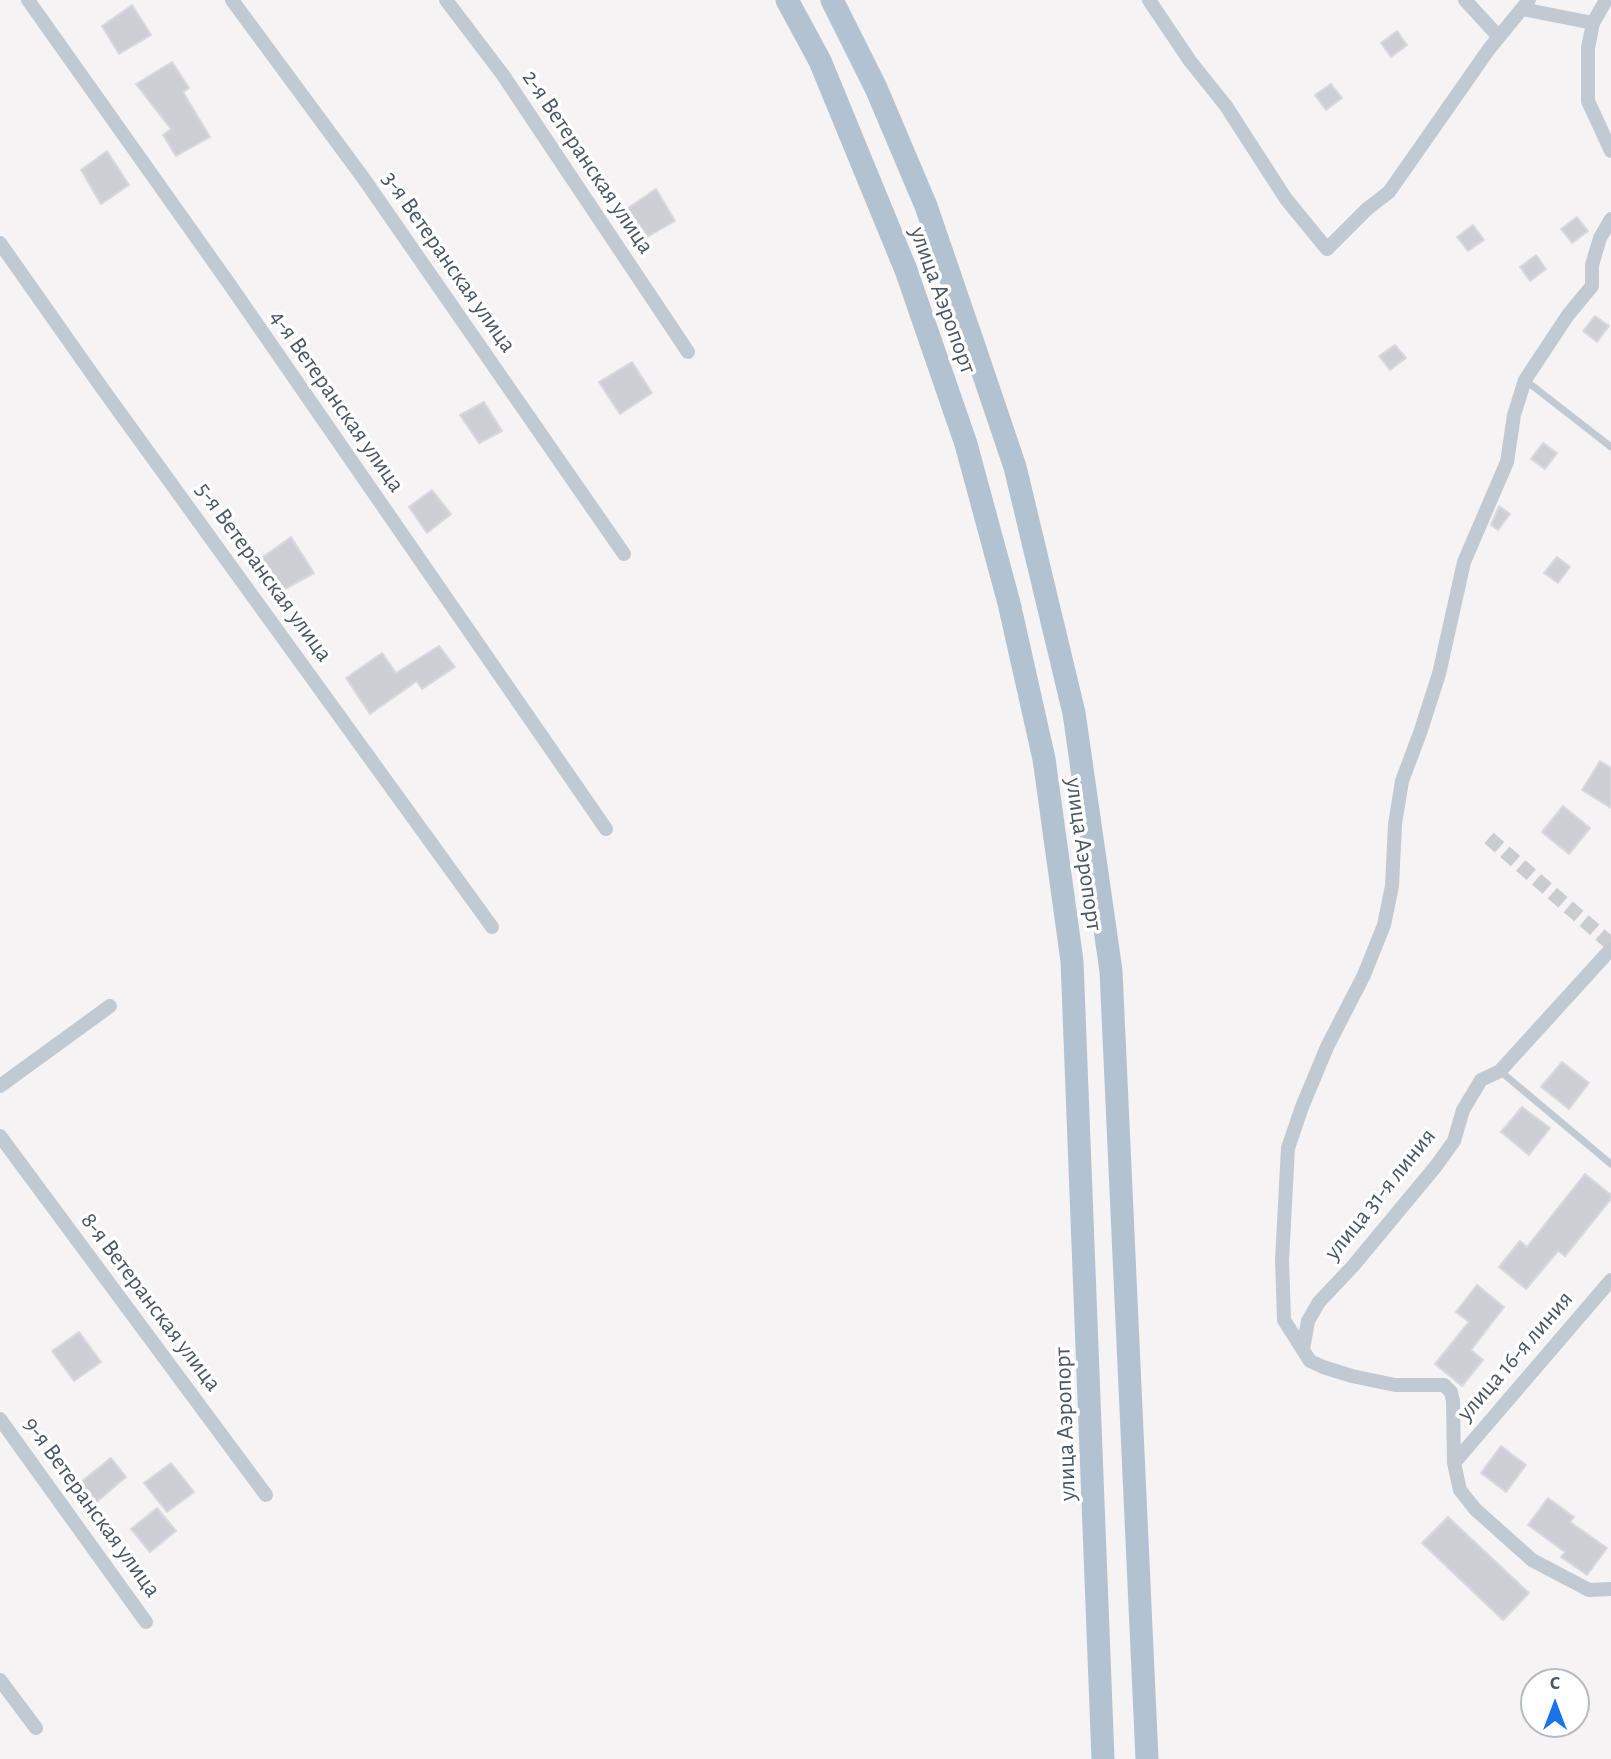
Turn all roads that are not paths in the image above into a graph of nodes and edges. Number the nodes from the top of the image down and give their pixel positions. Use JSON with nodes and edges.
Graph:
{"nodes":[{"id":1,"x":28,"y":0,"type":"edge"},
{"id":2,"x":232,"y":0,"type":"edge"},
{"id":3,"x":446,"y":0,"type":"edge"},
{"id":4,"x":787,"y":0,"type":"edge"},
{"id":5,"x":832,"y":0,"type":"edge"},
{"id":6,"x":1149,"y":0,"type":"edge"},
{"id":7,"x":1465,"y":0,"type":"edge"},
{"id":8,"x":1606,"y":0,"type":"edge"},
{"id":9,"x":1525,"y":5,"type":"edge"},
{"id":10,"x":1592,"y":23,"type":"junction"},
{"id":11,"x":1499,"y":37,"type":"junction"},
{"id":12,"x":1611,"y":151,"type":"edge"},
{"id":13,"x":1611,"y":219,"type":"edge"},
{"id":14,"x":0,"y":243,"type":"edge"},
{"id":15,"x":688,"y":352,"type":"dead end"},
{"id":16,"x":1525,"y":380,"type":"junction"},
{"id":17,"x":1611,"y":447,"type":"edge"},
{"id":18,"x":624,"y":554,"type":"dead end"},
{"id":19,"x":606,"y":829,"type":"dead end"},
{"id":20,"x":492,"y":927,"type":"dead end"},
{"id":21,"x":1611,"y":949,"type":"edge"},
{"id":22,"x":110,"y":1006,"type":"dead end"},
{"id":23,"x":1500,"y":1071,"type":"junction"},
{"id":24,"x":0,"y":1086,"type":"edge"},
{"id":25,"x":0,"y":1136,"type":"edge"},
{"id":26,"x":1611,"y":1164,"type":"edge"},
{"id":27,"x":1611,"y":1280,"type":"edge"},
{"id":28,"x":1303,"y":1349,"type":"junction"},
{"id":29,"x":0,"y":1419,"type":"edge"},
{"id":30,"x":1454,"y":1463,"type":"junction"},
{"id":31,"x":266,"y":1495,"type":"dead end"},
{"id":32,"x":1611,"y":1589,"type":"edge"},
{"id":33,"x":146,"y":1622,"type":"dead end"},
{"id":34,"x":0,"y":1681,"type":"edge"},
{"id":35,"x":36,"y":1728,"type":"dead end"},
{"id":36,"x":1103,"y":1759,"type":"edge"},
{"id":37,"x":1147,"y":1759,"type":"edge"}],
"edges":[{"from":1,"to":19,"type":"street","name":"4-я Ветеранская улица"},
{"from":2,"to":18,"type":"street","name":"3-я Ветеранская улица"},
{"from":3,"to":15,"type":"street","name":"2-я Ветеранская улица"},
{"from":4,"to":36,"type":"main road","name":"улица Аэропорт"},
{"from":5,"to":37,"type":"main road","name":"улица Аэропорт"},
{"from":6,"to":11,"type":"street"},
{"from":7,"to":11,"type":"street"},
{"from":8,"to":10,"type":"street"},
{"from":9,"to":10,"type":"street"},
{"from":9,"to":11,"type":"street"},
{"from":10,"to":12,"type":"street"},
{"from":13,"to":16,"type":"street"},
{"from":14,"to":20,"type":"street","name":"5-я Ветеранская улица"},
{"from":16,"to":17,"type":"lane"},
{"from":16,"to":28,"type":"street"},
{"from":21,"to":23,"type":"street","name":"улица 31-я линия"},
{"from":22,"to":24,"type":"street"},
{"from":23,"to":26,"type":"lane"},
{"from":23,"to":28,"type":"street","name":"улица 31-я линия"},
{"from":25,"to":31,"type":"street","name":"8-я Ветеранская улица"},
{"from":27,"to":30,"type":"street","name":"улица 16-я линия"},
{"from":28,"to":30,"type":"street"},
{"from":29,"to":33,"type":"street","name":"9-я Ветеранская улица"},
{"from":30,"to":32,"type":"street"},
{"from":34,"to":35,"type":"street"}]}
